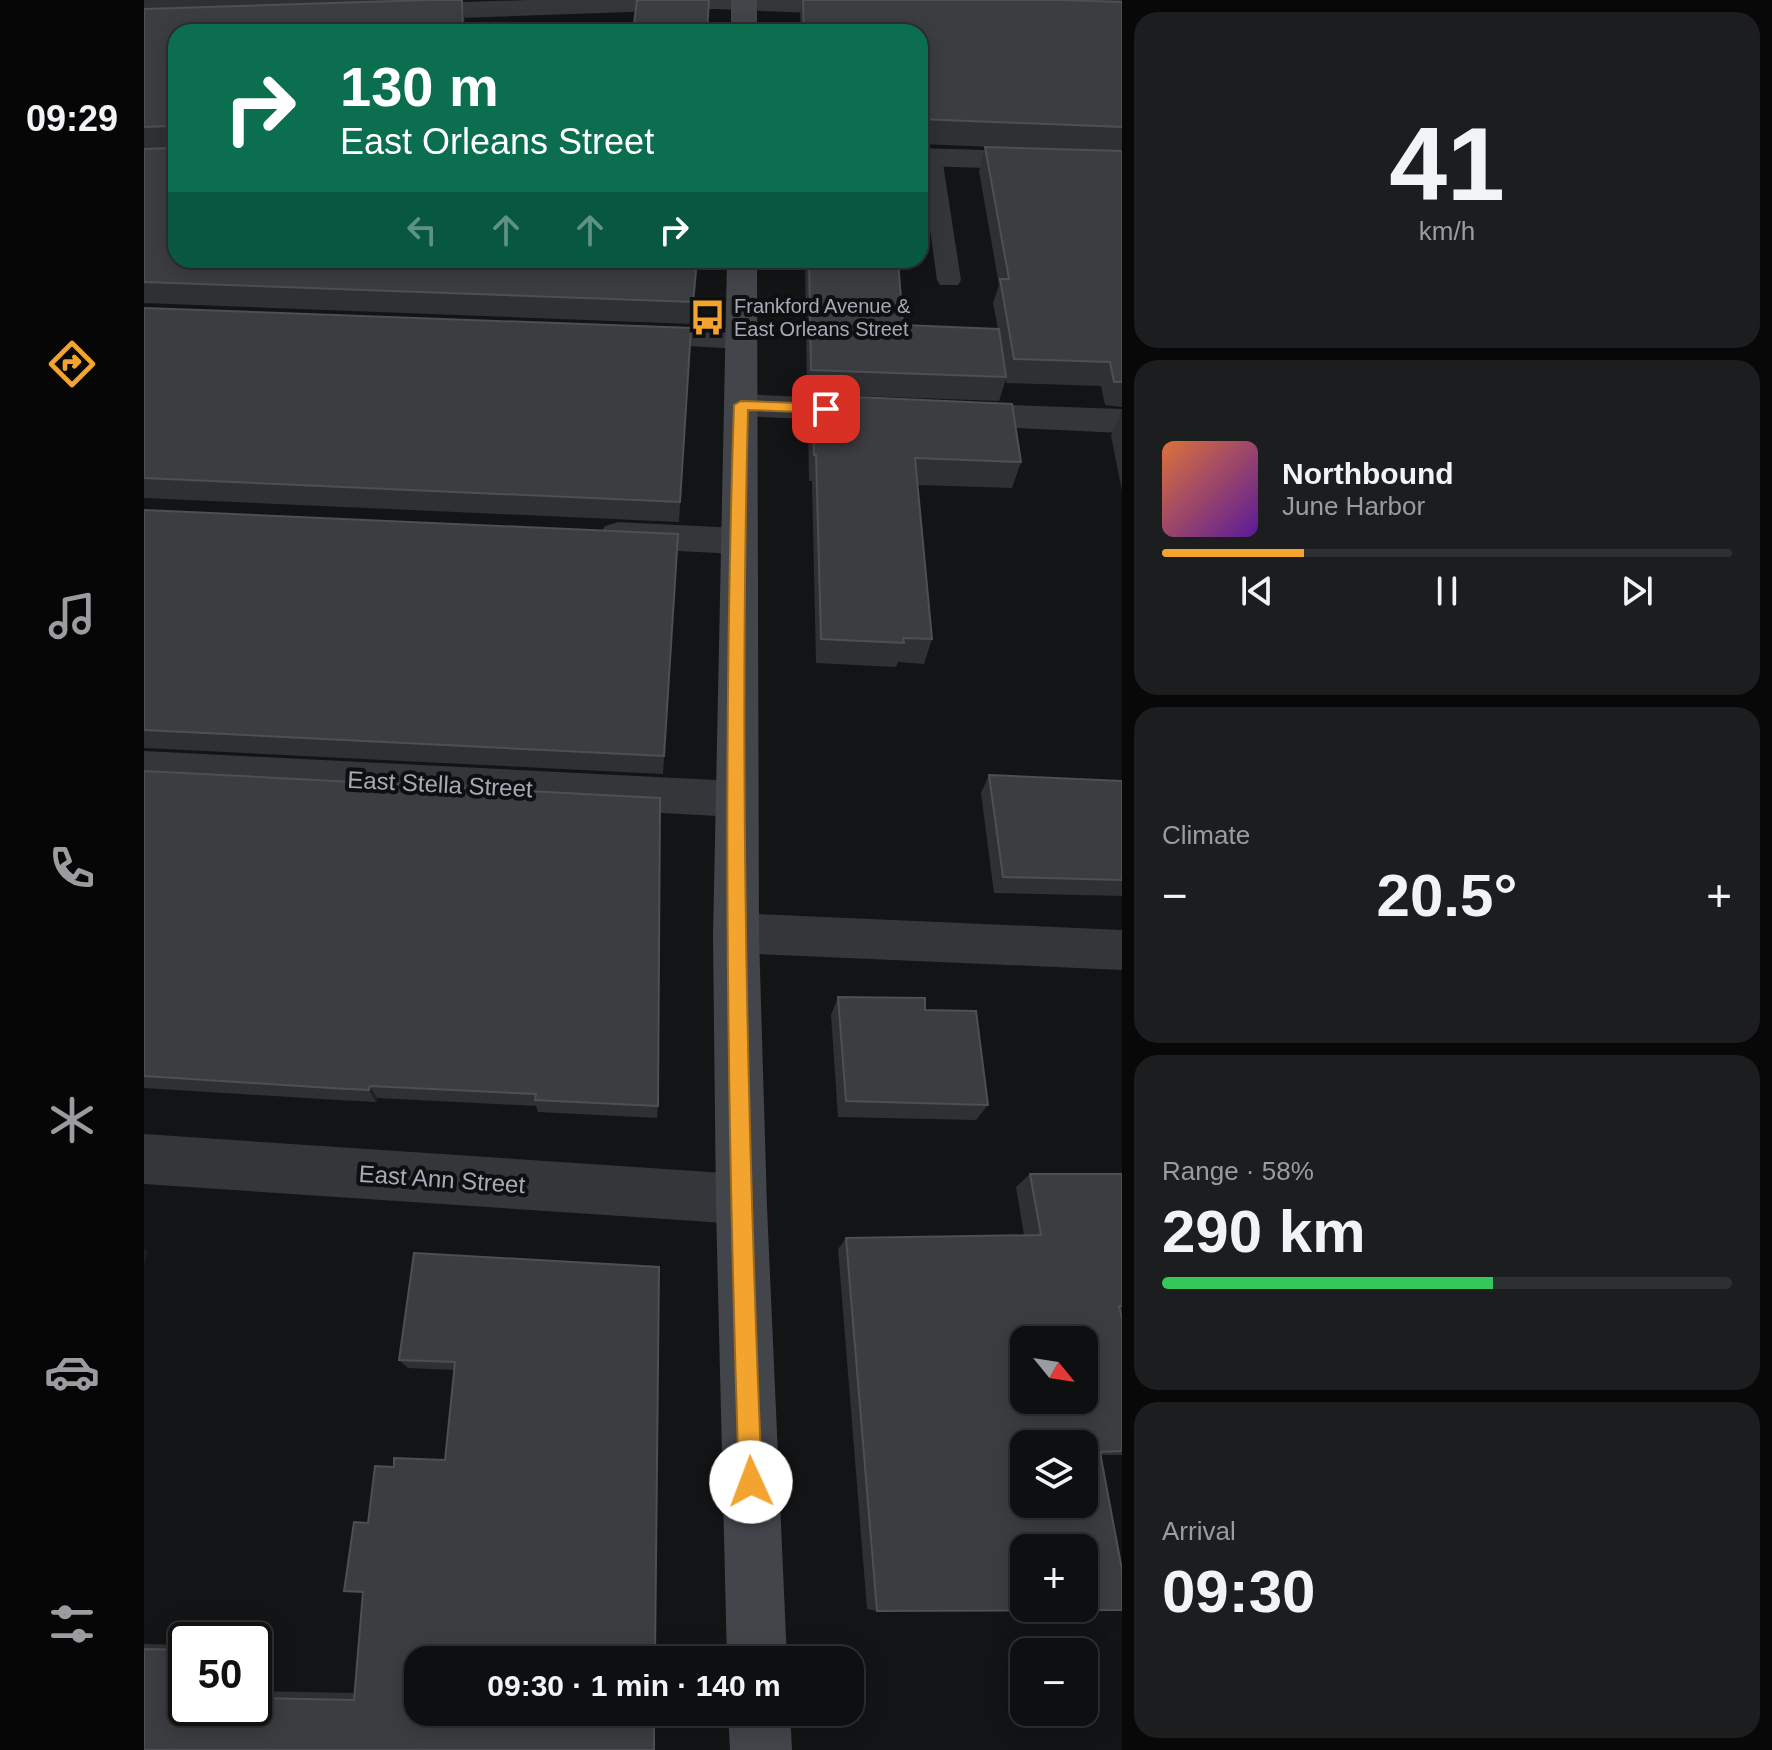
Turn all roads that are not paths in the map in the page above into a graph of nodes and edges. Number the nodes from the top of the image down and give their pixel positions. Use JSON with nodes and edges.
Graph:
{"nodes":[{"id":1,"x":744,"y":1,"type":"edge"},
{"id":2,"x":885,"y":8,"type":"edge"},
{"id":3,"x":375,"y":13,"type":"edge"},
{"id":4,"x":484,"y":21,"type":"edge"},
{"id":5,"x":744,"y":24,"type":"edge"},
{"id":6,"x":928,"y":157,"type":"edge"},
{"id":7,"x":1122,"y":163,"type":"edge"},
{"id":8,"x":928,"y":168,"type":"edge"},
{"id":9,"x":742,"y":268,"type":"edge"},
{"id":10,"x":949,"y":280,"type":"dead end"},
{"id":11,"x":607,"y":334,"type":"edge"},
{"id":12,"x":741,"y":339,"type":"junction"},
{"id":13,"x":741,"y":405,"type":"junction"},
{"id":14,"x":1122,"y":421,"type":"edge"},
{"id":15,"x":581,"y":534,"type":"edge"},
{"id":16,"x":737,"y":541,"type":"junction"},
{"id":17,"x":144,"y":768,"type":"edge"},
{"id":18,"x":736,"y":799,"type":"junction"},
{"id":19,"x":736,"y":933,"type":"junction"},
{"id":20,"x":1122,"y":950,"type":"edge"},
{"id":21,"x":144,"y":1159,"type":"edge"},
{"id":22,"x":740,"y":1199,"type":"junction"},
{"id":23,"x":756,"y":1646,"type":"edge"},
{"id":24,"x":760,"y":1726,"type":"edge"},
{"id":25,"x":761,"y":1750,"type":"edge"}],
"edges":[{"from":1,"to":2,"type":"street"},
{"from":1,"to":4,"type":"street"},
{"from":1,"to":5,"type":"main road"},
{"from":3,"to":4,"type":"street"},
{"from":6,"to":7,"type":"street"},
{"from":8,"to":10,"type":"lane"},
{"from":9,"to":12,"type":"main road"},
{"from":11,"to":12,"type":"street"},
{"from":12,"to":13,"type":"main road"},
{"from":13,"to":14,"type":"street"},
{"from":13,"to":16,"type":"main road"},
{"from":15,"to":16,"type":"street"},
{"from":16,"to":18,"type":"main road"},
{"from":17,"to":18,"type":"street","name":"East Stella Street"},
{"from":18,"to":19,"type":"main road"},
{"from":19,"to":20,"type":"street"},
{"from":19,"to":22,"type":"main road"},
{"from":21,"to":22,"type":"street","name":"East Ann Street"},
{"from":22,"to":23,"type":"main road"},
{"from":24,"to":25,"type":"main road"}]}
